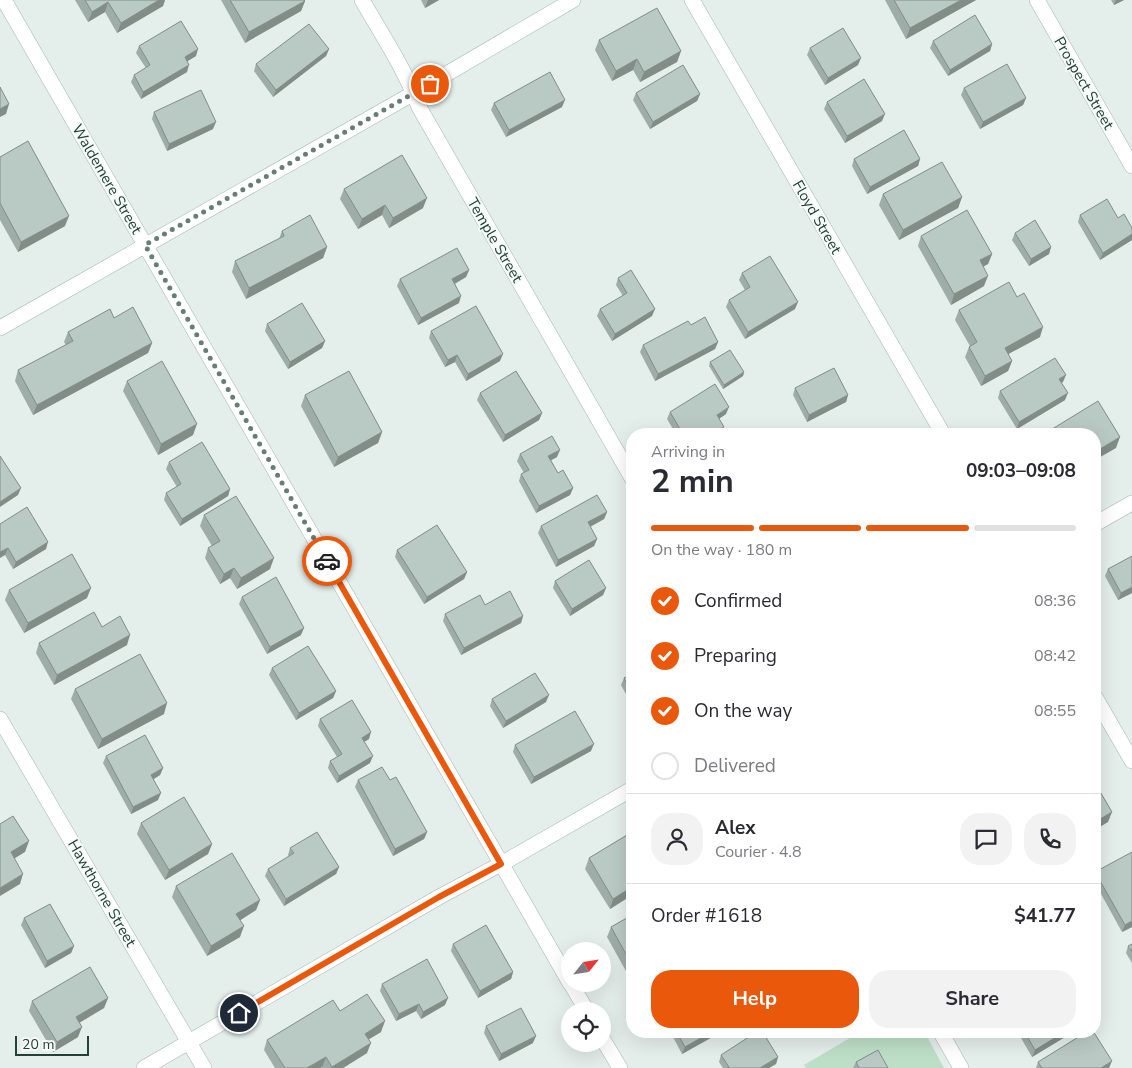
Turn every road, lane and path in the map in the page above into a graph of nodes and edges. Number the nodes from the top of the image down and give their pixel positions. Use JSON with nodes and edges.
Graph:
{"nodes":[{"id":1,"x":4,"y":0,"type":"edge"},
{"id":2,"x":362,"y":0,"type":"edge"},
{"id":3,"x":573,"y":0,"type":"edge"},
{"id":4,"x":692,"y":0,"type":"edge"},
{"id":5,"x":1036,"y":0,"type":"edge"},
{"id":6,"x":414,"y":93,"type":"junction"},
{"id":7,"x":1132,"y":166,"type":"edge"},
{"id":8,"x":145,"y":245,"type":"junction"},
{"id":9,"x":0,"y":328,"type":"edge"},
{"id":10,"x":939,"y":428,"type":"edge"},
{"id":11,"x":626,"y":468,"type":"edge"},
{"id":12,"x":1132,"y":503,"type":"edge"},
{"id":13,"x":1101,"y":521,"type":"edge"},
{"id":14,"x":1101,"y":707,"type":"edge"},
{"id":15,"x":0,"y":719,"type":"edge"},
{"id":16,"x":1132,"y":761,"type":"edge"},
{"id":17,"x":626,"y":792,"type":"edge"},
{"id":18,"x":501,"y":864,"type":"junction"},
{"id":19,"x":561,"y":967,"type":"edge"},
{"id":20,"x":944,"y":1038,"type":"edge"},
{"id":21,"x":189,"y":1042,"type":"junction"},
{"id":22,"x":610,"y":1052,"type":"edge"},
{"id":23,"x":144,"y":1068,"type":"edge"},
{"id":24,"x":204,"y":1068,"type":"edge"},
{"id":25,"x":620,"y":1068,"type":"edge"},
{"id":26,"x":961,"y":1068,"type":"edge"}],
"edges":[{"from":1,"to":8,"type":"street","name":"Waldemere Street"},
{"from":2,"to":6,"type":"street","name":"Temple Street"},
{"from":3,"to":6,"type":"street"},
{"from":4,"to":10,"type":"street","name":"Floyd Street"},
{"from":5,"to":7,"type":"street","name":"Prospect Street"},
{"from":6,"to":8,"type":"street"},
{"from":6,"to":11,"type":"street","name":"Temple Street"},
{"from":8,"to":9,"type":"street"},
{"from":8,"to":18,"type":"street","name":"Waldemere Street"},
{"from":12,"to":13,"type":"street"},
{"from":14,"to":16,"type":"street"},
{"from":15,"to":21,"type":"street","name":"Hawthorne Street"},
{"from":17,"to":18,"type":"street"},
{"from":18,"to":19,"type":"street","name":"Waldemere Street"},
{"from":18,"to":21,"type":"street"},
{"from":20,"to":26,"type":"street"},
{"from":21,"to":23,"type":"street"},
{"from":21,"to":24,"type":"street","name":"Hawthorne Street"},
{"from":22,"to":25,"type":"street"}]}
